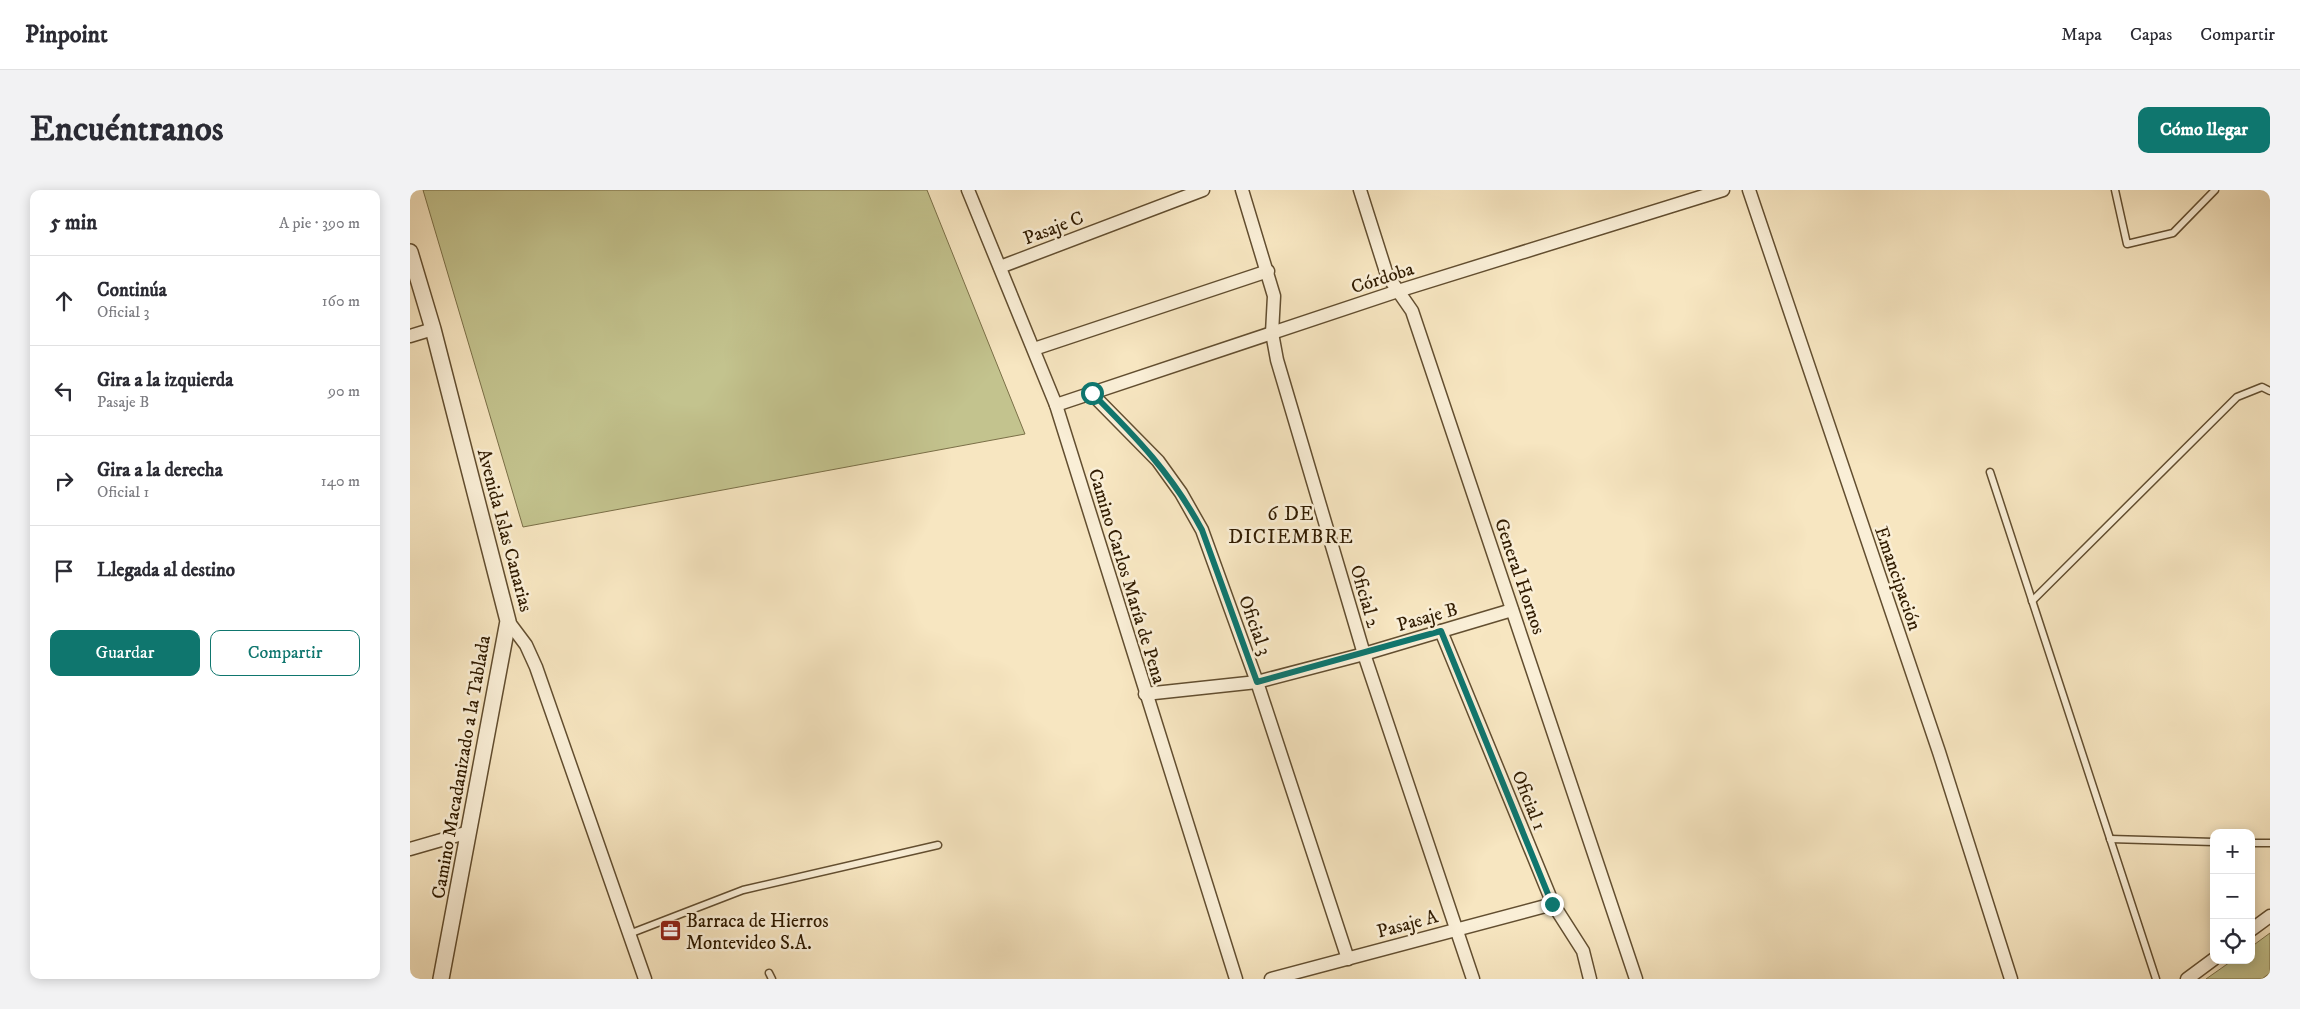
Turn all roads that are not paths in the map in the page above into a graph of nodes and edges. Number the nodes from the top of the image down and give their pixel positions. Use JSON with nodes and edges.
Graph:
{"nodes":[{"id":1,"x":968,"y":190,"type":"edge"},
{"id":2,"x":1203,"y":190,"type":"edge"},
{"id":3,"x":1242,"y":190,"type":"edge"},
{"id":4,"x":1360,"y":190,"type":"edge"},
{"id":5,"x":1723,"y":190,"type":"edge"},
{"id":6,"x":1750,"y":190,"type":"edge"},
{"id":7,"x":2115,"y":190,"type":"edge"},
{"id":8,"x":2216,"y":190,"type":"edge"},
{"id":9,"x":410,"y":252,"type":"edge"},
{"id":10,"x":1000,"y":267,"type":"junction"},
{"id":11,"x":1268,"y":271,"type":"junction"},
{"id":12,"x":1398,"y":291,"type":"junction"},
{"id":13,"x":433,"y":329,"type":"junction"},
{"id":14,"x":1272,"y":333,"type":"junction"},
{"id":15,"x":410,"y":336,"type":"edge"},
{"id":16,"x":1034,"y":349,"type":"junction"},
{"id":17,"x":2270,"y":391,"type":"edge"},
{"id":18,"x":1092,"y":393,"type":"junction"},
{"id":19,"x":1056,"y":405,"type":"junction"},
{"id":20,"x":1990,"y":472,"type":"dead end"},
{"id":21,"x":2032,"y":601,"type":"junction"},
{"id":22,"x":1512,"y":610,"type":"junction"},
{"id":23,"x":508,"y":621,"type":"junction"},
{"id":24,"x":1441,"y":631,"type":"junction"},
{"id":25,"x":1364,"y":654,"type":"junction"},
{"id":26,"x":1257,"y":682,"type":"junction"},
{"id":27,"x":1145,"y":694,"type":"junction"},
{"id":28,"x":469,"y":832,"type":"junction"},
{"id":29,"x":2110,"y":839,"type":"junction"},
{"id":30,"x":2210,"y":842,"type":"edge"},
{"id":31,"x":2270,"y":842,"type":"edge"},
{"id":32,"x":2255,"y":843,"type":"edge"},
{"id":33,"x":938,"y":845,"type":"dead end"},
{"id":34,"x":410,"y":849,"type":"edge"},
{"id":35,"x":1552,"y":904,"type":"junction"},
{"id":36,"x":2270,"y":916,"type":"edge"},
{"id":37,"x":2255,"y":927,"type":"edge"},
{"id":38,"x":1457,"y":929,"type":"junction"},
{"id":39,"x":629,"y":934,"type":"junction"},
{"id":40,"x":1348,"y":959,"type":"junction"},
{"id":41,"x":2210,"y":962,"type":"edge"},
{"id":42,"x":441,"y":979,"type":"edge"},
{"id":43,"x":645,"y":979,"type":"edge"},
{"id":44,"x":1236,"y":979,"type":"edge"},
{"id":45,"x":1271,"y":979,"type":"edge"},
{"id":46,"x":1473,"y":979,"type":"edge"},
{"id":47,"x":1590,"y":979,"type":"edge"},
{"id":48,"x":1636,"y":979,"type":"edge"},
{"id":49,"x":2011,"y":979,"type":"edge"},
{"id":50,"x":2156,"y":979,"type":"edge"},
{"id":51,"x":2187,"y":979,"type":"edge"}],
"edges":[{"from":1,"to":10,"type":"street","name":"Camino Carlos María de Pena"},
{"from":2,"to":10,"type":"street","name":"Pasaje C"},
{"from":3,"to":11,"type":"street","name":"Oficial 2"},
{"from":4,"to":12,"type":"street","name":"General Hornos"},
{"from":5,"to":12,"type":"street","name":"Córdoba"},
{"from":6,"to":49,"type":"street","name":"Emancipación"},
{"from":7,"to":8,"type":"lane"},
{"from":9,"to":13,"type":"street","name":"Avenida Islas Canarias"},
{"from":10,"to":16,"type":"street","name":"Camino Carlos María de Pena"},
{"from":11,"to":14,"type":"street","name":"Oficial 2"},
{"from":11,"to":16,"type":"street"},
{"from":12,"to":14,"type":"street","name":"Córdoba"},
{"from":12,"to":22,"type":"street","name":"General Hornos"},
{"from":13,"to":15,"type":"street"},
{"from":13,"to":23,"type":"street","name":"Avenida Islas Canarias"},
{"from":14,"to":18,"type":"street","name":"Córdoba"},
{"from":14,"to":25,"type":"street","name":"Oficial 2"},
{"from":16,"to":19,"type":"street","name":"Camino Carlos María de Pena"},
{"from":17,"to":21,"type":"lane"},
{"from":18,"to":19,"type":"street","name":"Córdoba"},
{"from":18,"to":26,"type":"street","name":"Oficial 3"},
{"from":19,"to":27,"type":"street","name":"Camino Carlos María de Pena"},
{"from":20,"to":21,"type":"lane"},
{"from":21,"to":29,"type":"lane"},
{"from":22,"to":24,"type":"street","name":"Pasaje B"},
{"from":22,"to":48,"type":"street","name":"General Hornos"},
{"from":23,"to":28,"type":"street","name":"Camino Macadanizado a la Tablada"},
{"from":23,"to":39,"type":"street","name":"Avenida Islas Canarias"},
{"from":24,"to":25,"type":"street","name":"Pasaje B"},
{"from":24,"to":35,"type":"street","name":"Oficial 1"},
{"from":25,"to":26,"type":"street","name":"Pasaje B"},
{"from":25,"to":38,"type":"street","name":"Oficial 2"},
{"from":26,"to":27,"type":"street","name":"Pasaje B"},
{"from":26,"to":40,"type":"street","name":"Oficial 3"},
{"from":27,"to":44,"type":"street","name":"Camino Carlos María de Pena"},
{"from":28,"to":34,"type":"street"},
{"from":28,"to":42,"type":"street","name":"Camino Macadanizado a la Tablada"},
{"from":29,"to":30,"type":"lane"},
{"from":29,"to":50,"type":"lane"},
{"from":31,"to":32,"type":"lane"},
{"from":33,"to":39,"type":"lane"},
{"from":35,"to":38,"type":"street","name":"Pasaje A"},
{"from":35,"to":47,"type":"street","name":"Oficial 1"},
{"from":36,"to":37,"type":"street"},
{"from":38,"to":40,"type":"street","name":"Pasaje A"},
{"from":38,"to":46,"type":"street","name":"Oficial 2"},
{"from":39,"to":43,"type":"street","name":"Avenida Islas Canarias"},
{"from":40,"to":45,"type":"street","name":"Pasaje A"},
{"from":41,"to":51,"type":"street"}]}
